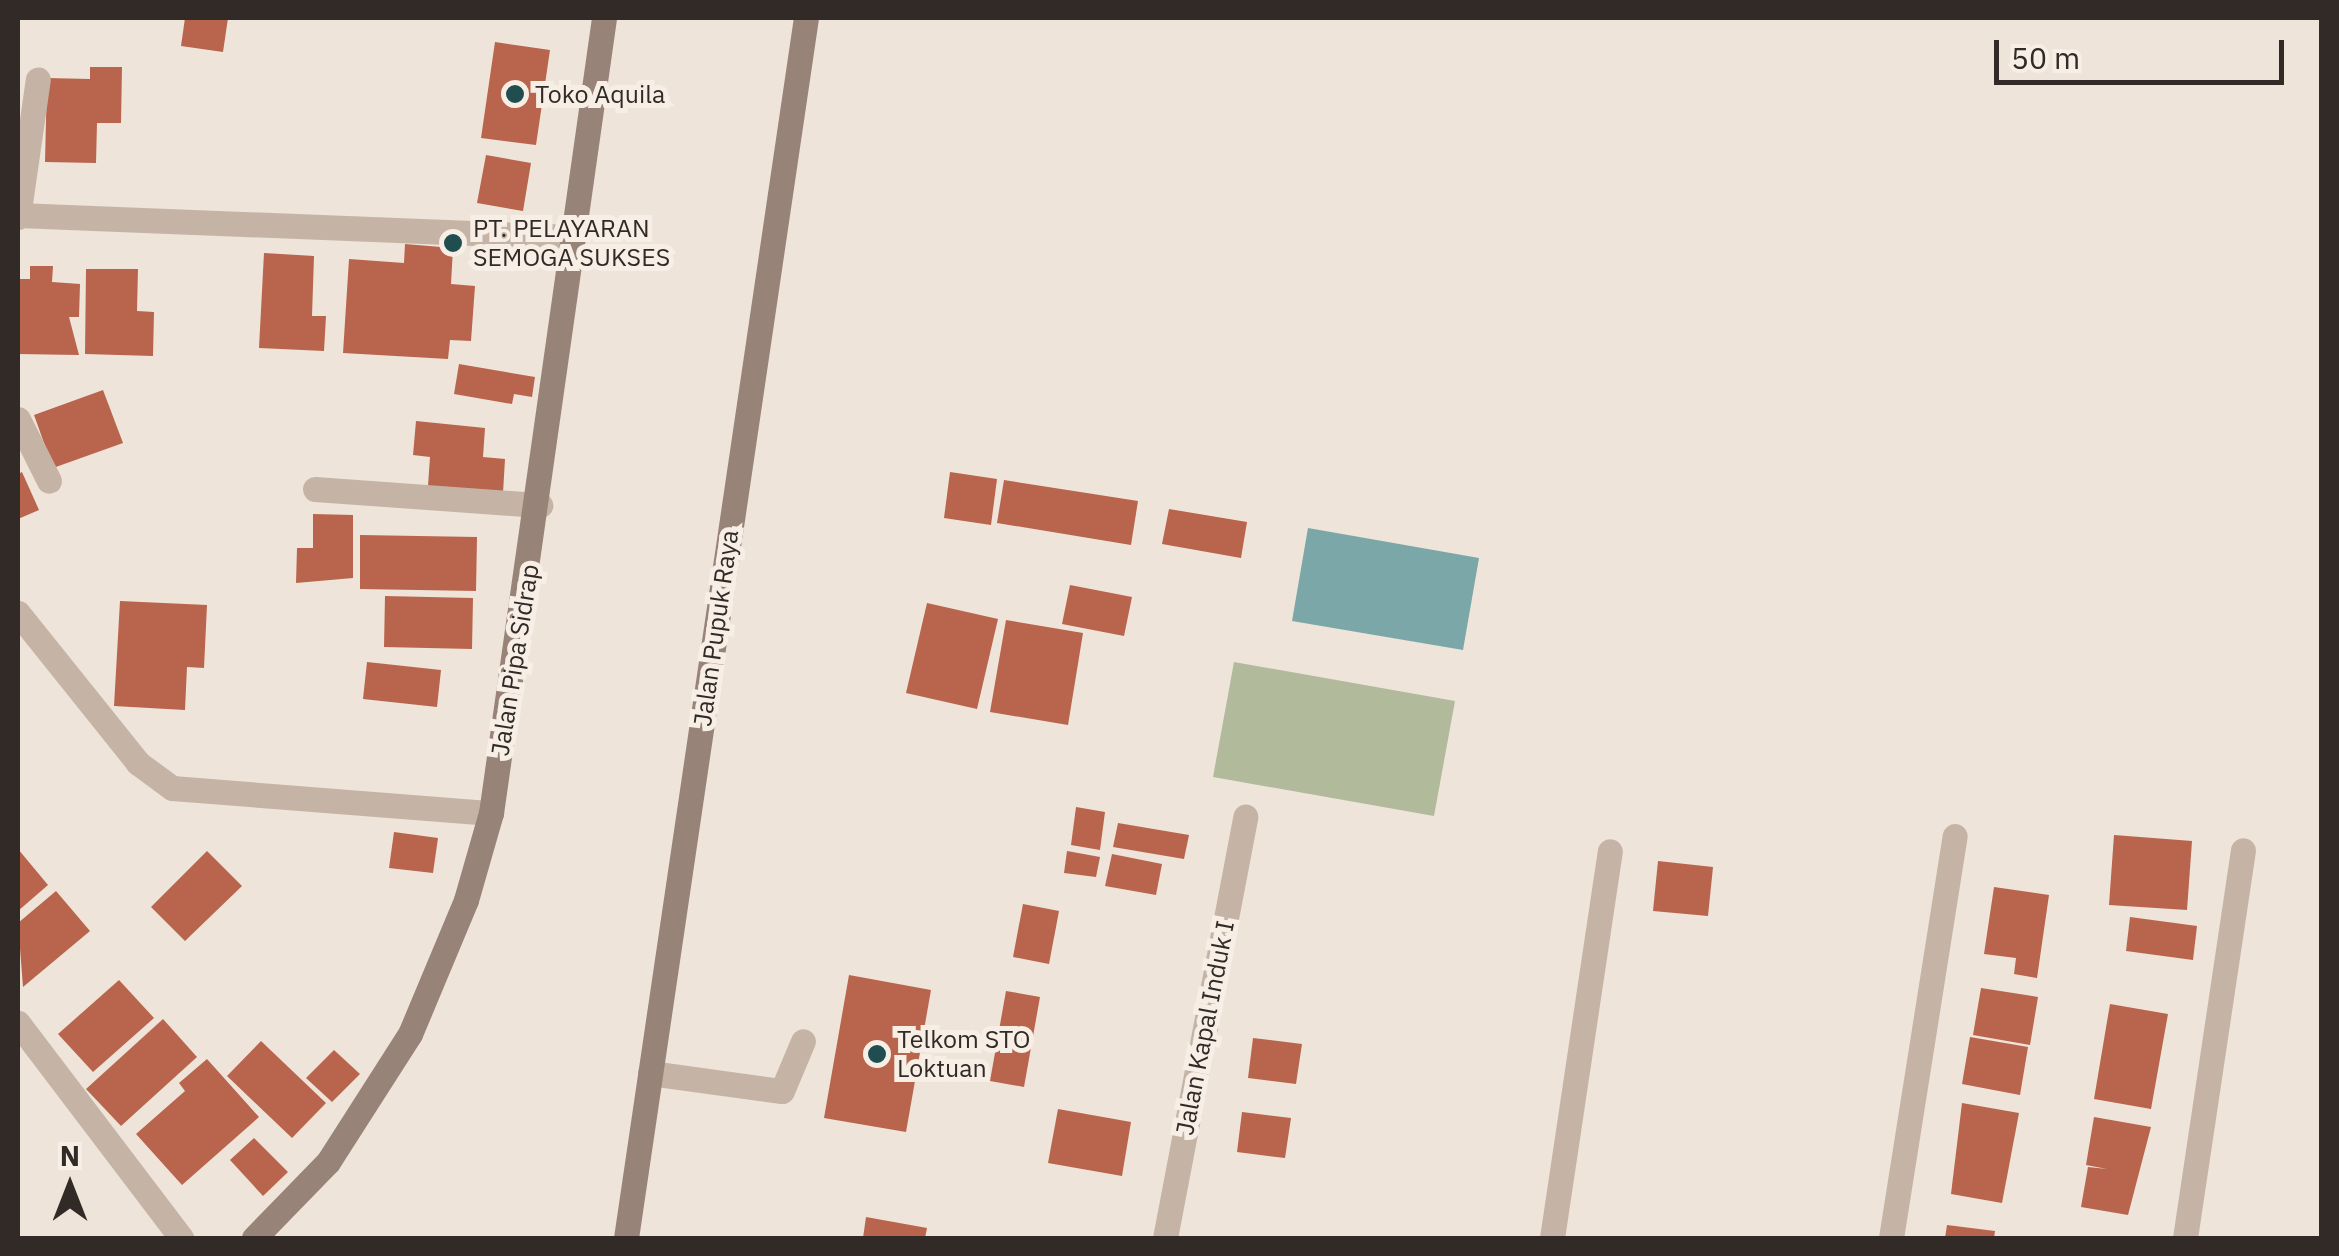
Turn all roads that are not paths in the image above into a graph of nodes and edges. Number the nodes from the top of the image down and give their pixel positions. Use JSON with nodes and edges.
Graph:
{"nodes":[{"id":1,"x":604,"y":18,"type":"edge"},
{"id":2,"x":806,"y":18,"type":"edge"},
{"id":3,"x":38,"y":79,"type":"dead end"},
{"id":4,"x":19,"y":216,"type":"edge"},
{"id":5,"x":574,"y":237,"type":"junction"},
{"id":6,"x":18,"y":418,"type":"edge"},
{"id":7,"x":49,"y":481,"type":"dead end"},
{"id":8,"x":316,"y":490,"type":"dead end"},
{"id":9,"x":540,"y":506,"type":"junction"},
{"id":10,"x":18,"y":614,"type":"edge"},
{"id":11,"x":491,"y":813,"type":"junction"},
{"id":12,"x":1245,"y":817,"type":"dead end"},
{"id":13,"x":1955,"y":836,"type":"dead end"},
{"id":14,"x":2243,"y":850,"type":"dead end"},
{"id":15,"x":1610,"y":852,"type":"dead end"},
{"id":16,"x":18,"y":1023,"type":"edge"},
{"id":17,"x":803,"y":1040,"type":"dead end"},
{"id":18,"x":650,"y":1074,"type":"junction"},
{"id":19,"x":181,"y":1238,"type":"edge"},
{"id":20,"x":254,"y":1238,"type":"edge"},
{"id":21,"x":626,"y":1238,"type":"edge"},
{"id":22,"x":1164,"y":1238,"type":"edge"},
{"id":23,"x":1552,"y":1238,"type":"edge"},
{"id":24,"x":1891,"y":1238,"type":"edge"},
{"id":25,"x":2184,"y":1238,"type":"edge"}],
"edges":[{"from":1,"to":5,"type":"street","name":"Jalan Pipa Sidrap"},
{"from":2,"to":18,"type":"street","name":"Jalan Pupuk Raya"},
{"from":3,"to":4,"type":"street"},
{"from":4,"to":5,"type":"street"},
{"from":5,"to":9,"type":"street","name":"Jalan Pipa Sidrap"},
{"from":6,"to":7,"type":"street"},
{"from":8,"to":9,"type":"street"},
{"from":9,"to":11,"type":"street","name":"Jalan Pipa Sidrap"},
{"from":10,"to":11,"type":"street"},
{"from":11,"to":20,"type":"street","name":"Jalan Pipa Sidrap"},
{"from":12,"to":22,"type":"street","name":"Jalan Kapal Induk I"},
{"from":13,"to":24,"type":"street"},
{"from":14,"to":25,"type":"street"},
{"from":15,"to":23,"type":"street"},
{"from":16,"to":19,"type":"street"},
{"from":17,"to":18,"type":"street"},
{"from":18,"to":21,"type":"street","name":"Jalan Pupuk Raya"}]}
